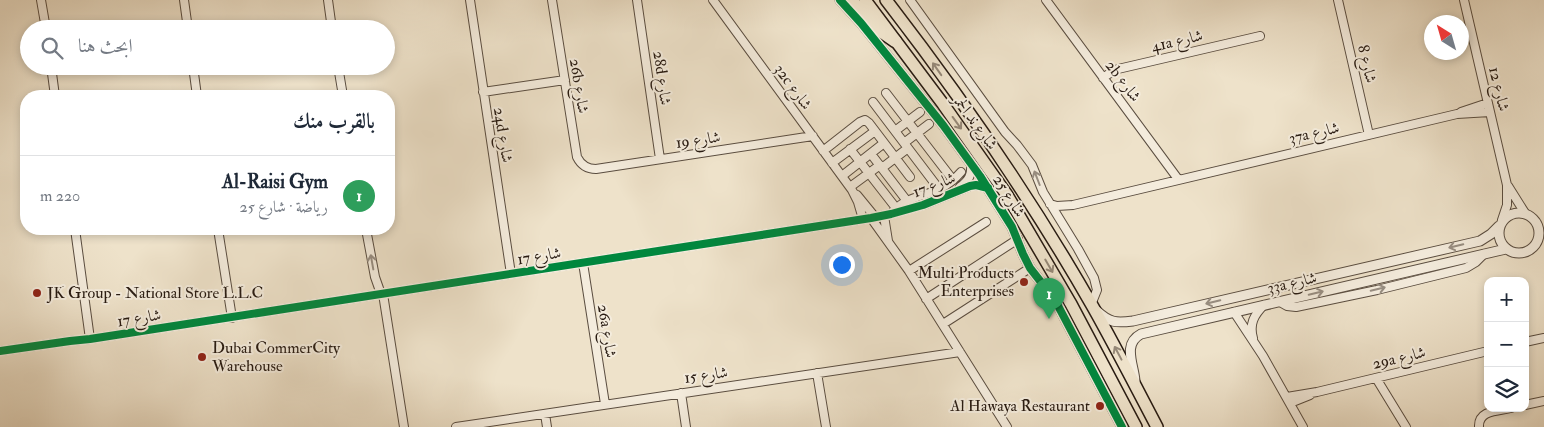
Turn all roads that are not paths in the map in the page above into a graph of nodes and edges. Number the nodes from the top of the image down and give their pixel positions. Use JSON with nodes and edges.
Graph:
{"nodes":[{"id":1,"x":41,"y":0,"type":"edge"},
{"id":2,"x":184,"y":0,"type":"edge"},
{"id":3,"x":328,"y":0,"type":"edge"},
{"id":4,"x":470,"y":0,"type":"edge"},
{"id":5,"x":637,"y":0,"type":"edge"},
{"id":6,"x":713,"y":0,"type":"edge"},
{"id":7,"x":840,"y":0,"type":"edge"},
{"id":8,"x":851,"y":0,"type":"edge"},
{"id":9,"x":865,"y":0,"type":"edge"},
{"id":10,"x":886,"y":0,"type":"edge"},
{"id":11,"x":893,"y":0,"type":"edge"},
{"id":12,"x":910,"y":0,"type":"edge"},
{"id":13,"x":1046,"y":0,"type":"edge"},
{"id":14,"x":1338,"y":0,"type":"edge"},
{"id":15,"x":1464,"y":0,"type":"edge"},
{"id":16,"x":552,"y":2,"type":"edge"},
{"id":17,"x":44,"y":20,"type":"edge"},
{"id":18,"x":187,"y":20,"type":"edge"},
{"id":19,"x":331,"y":20,"type":"edge"},
{"id":20,"x":910,"y":32,"type":"junction"},
{"id":21,"x":1260,"y":36,"type":"dead end"},
{"id":22,"x":895,"y":41,"type":"junction"},
{"id":23,"x":52,"y":75,"type":"edge"},
{"id":24,"x":194,"y":75,"type":"edge"},
{"id":25,"x":340,"y":75,"type":"edge"},
{"id":26,"x":1103,"y":78,"type":"junction"},
{"id":27,"x":565,"y":80,"type":"junction"},
{"id":28,"x":54,"y":90,"type":"edge"},
{"id":29,"x":197,"y":90,"type":"edge"},
{"id":30,"x":342,"y":90,"type":"edge"},
{"id":31,"x":483,"y":92,"type":"junction"},
{"id":32,"x":886,"y":93,"type":"dead end"},
{"id":33,"x":873,"y":102,"type":"dead end"},
{"id":34,"x":1488,"y":103,"type":"junction"},
{"id":35,"x":920,"y":112,"type":"dead end"},
{"id":36,"x":1490,"y":112,"type":"junction"},
{"id":37,"x":1457,"y":114,"type":"junction"},
{"id":38,"x":908,"y":121,"type":"junction"},
{"id":39,"x":929,"y":124,"type":"dead end"},
{"id":40,"x":875,"y":131,"type":"junction"},
{"id":41,"x":896,"y":133,"type":"junction"},
{"id":42,"x":917,"y":133,"type":"junction"},
{"id":43,"x":1369,"y":135,"type":"junction"},
{"id":44,"x":813,"y":136,"type":"junction"},
{"id":45,"x":885,"y":144,"type":"junction"},
{"id":46,"x":906,"y":146,"type":"junction"},
{"id":47,"x":850,"y":149,"type":"junction"},
{"id":48,"x":823,"y":151,"type":"junction"},
{"id":49,"x":871,"y":154,"type":"junction"},
{"id":50,"x":934,"y":155,"type":"junction"},
{"id":51,"x":895,"y":158,"type":"junction"},
{"id":52,"x":660,"y":159,"type":"junction"},
{"id":53,"x":860,"y":162,"type":"junction"},
{"id":54,"x":832,"y":163,"type":"junction"},
{"id":55,"x":919,"y":163,"type":"junction"},
{"id":56,"x":971,"y":164,"type":"junction"},
{"id":57,"x":881,"y":166,"type":"junction"},
{"id":58,"x":587,"y":168,"type":"joint"},
{"id":59,"x":905,"y":170,"type":"junction"},
{"id":60,"x":961,"y":172,"type":"dead end"},
{"id":61,"x":869,"y":173,"type":"junction"},
{"id":62,"x":842,"y":176,"type":"junction"},
{"id":63,"x":910,"y":178,"type":"dead end"},
{"id":64,"x":1178,"y":179,"type":"junction"},
{"id":65,"x":953,"y":180,"type":"junction"},
{"id":66,"x":1507,"y":185,"type":"junction"},
{"id":67,"x":851,"y":188,"type":"junction"},
{"id":68,"x":988,"y":188,"type":"junction"},
{"id":69,"x":939,"y":189,"type":"junction"},
{"id":70,"x":954,"y":192,"type":"junction"},
{"id":71,"x":906,"y":201,"type":"junction"},
{"id":72,"x":1050,"y":204,"type":"junction"},
{"id":73,"x":1073,"y":204,"type":"junction"},
{"id":74,"x":890,"y":213,"type":"junction"},
{"id":75,"x":1525,"y":213,"type":"junction"},
{"id":76,"x":870,"y":218,"type":"junction"},
{"id":77,"x":1060,"y":220,"type":"junction"},
{"id":78,"x":986,"y":222,"type":"dead end"},
{"id":79,"x":1540,"y":222,"type":"edge"},
{"id":80,"x":1501,"y":223,"type":"junction"},
{"id":81,"x":75,"y":235,"type":"edge"},
{"id":82,"x":219,"y":235,"type":"edge"},
{"id":83,"x":367,"y":235,"type":"edge"},
{"id":84,"x":1018,"y":239,"type":"junction"},
{"id":85,"x":888,"y":241,"type":"junction"},
{"id":86,"x":1540,"y":243,"type":"edge"},
{"id":87,"x":1506,"y":249,"type":"junction"},
{"id":88,"x":583,"y":263,"type":"junction"},
{"id":89,"x":1030,"y":268,"type":"junction"},
{"id":90,"x":909,"y":271,"type":"junction"},
{"id":91,"x":510,"y":274,"type":"junction"},
{"id":92,"x":1306,"y":281,"type":"junction"},
{"id":93,"x":382,"y":294,"type":"junction"},
{"id":94,"x":926,"y":299,"type":"junction"},
{"id":95,"x":1264,"y":305,"type":"junction"},
{"id":96,"x":1092,"y":306,"type":"junction"},
{"id":97,"x":1234,"y":312,"type":"junction"},
{"id":98,"x":232,"y":318,"type":"junction"},
{"id":99,"x":943,"y":324,"type":"junction"},
{"id":100,"x":1544,"y":338,"type":"edge"},
{"id":101,"x":90,"y":339,"type":"junction"},
{"id":102,"x":1253,"y":340,"type":"junction"},
{"id":103,"x":1529,"y":341,"type":"edge"},
{"id":104,"x":0,"y":351,"type":"edge"},
{"id":105,"x":960,"y":352,"type":"junction"},
{"id":106,"x":1484,"y":352,"type":"edge"},
{"id":107,"x":0,"y":357,"type":"edge"},
{"id":108,"x":818,"y":373,"type":"junction"},
{"id":109,"x":1379,"y":377,"type":"junction"},
{"id":110,"x":1136,"y":386,"type":"junction"},
{"id":111,"x":681,"y":393,"type":"junction"},
{"id":112,"x":1288,"y":400,"type":"junction"},
{"id":113,"x":1544,"y":401,"type":"edge"},
{"id":114,"x":605,"y":404,"type":"junction"},
{"id":115,"x":1529,"y":405,"type":"edge"},
{"id":116,"x":1493,"y":412,"type":"edge"},
{"id":117,"x":545,"y":414,"type":"junction"},
{"id":118,"x":404,"y":427,"type":"edge"},
{"id":119,"x":456,"y":427,"type":"edge"},
{"id":120,"x":547,"y":427,"type":"edge"},
{"id":121,"x":686,"y":427,"type":"edge"},
{"id":122,"x":826,"y":427,"type":"edge"},
{"id":123,"x":1007,"y":427,"type":"edge"},
{"id":124,"x":1122,"y":427,"type":"edge"},
{"id":125,"x":1136,"y":427,"type":"edge"},
{"id":126,"x":1157,"y":427,"type":"edge"},
{"id":127,"x":1303,"y":427,"type":"edge"},
{"id":128,"x":1406,"y":427,"type":"edge"},
{"id":129,"x":1479,"y":427,"type":"edge"}],
"edges":[{"from":1,"to":17,"type":"street"},
{"from":2,"to":18,"type":"street"},
{"from":3,"to":19,"type":"street"},
{"from":4,"to":31,"type":"street","name":"24d شارع"},
{"from":5,"to":52,"type":"street","name":"28d شارع"},
{"from":6,"to":44,"type":"street","name":"32c شارع"},
{"from":7,"to":56,"type":"street","name":"شارع 25"},
{"from":8,"to":22,"type":"highway"},
{"from":9,"to":22,"type":"main road","name":"شارع ند الحمر"},
{"from":10,"to":20,"type":"main road","name":"شارع ند الحمر"},
{"from":11,"to":20,"type":"main road"},
{"from":72,"to":12,"type":"street","one_way":true},
{"from":13,"to":26,"type":"street","name":"2b شارع"},
{"from":14,"to":43,"type":"street","name":"شارع 8"},
{"from":15,"to":34,"type":"street","name":"شارع 12"},
{"from":16,"to":27,"type":"street","name":"26b شارع"},
{"from":96,"to":20,"type":"main road","name":"شارع ند الحمر","one_way":true},
{"from":21,"to":26,"type":"street","name":"41a شارع"},
{"from":22,"to":125,"type":"main road","name":"شارع ند الحمر","one_way":true},
{"from":23,"to":28,"type":"street"},
{"from":24,"to":29,"type":"street"},
{"from":25,"to":30,"type":"street"},
{"from":26,"to":64,"type":"street","name":"2b شارع"},
{"from":27,"to":31,"type":"street"},
{"from":27,"to":58,"type":"street","name":"26b شارع"},
{"from":31,"to":91,"type":"street","name":"24d شارع"},
{"from":32,"to":38,"type":"street"},
{"from":33,"to":41,"type":"street"},
{"from":34,"to":36,"type":"street","name":"شارع 12"},
{"from":34,"to":37,"type":"street","name":"37a شارع"},
{"from":35,"to":38,"type":"street"},
{"from":36,"to":37,"type":"street","name":"37a شارع"},
{"from":36,"to":66,"type":"street","name":"شارع 12"},
{"from":37,"to":43,"type":"street","name":"37a شارع"},
{"from":38,"to":41,"type":"street"},
{"from":38,"to":42,"type":"street"},
{"from":39,"to":42,"type":"street"},
{"from":40,"to":45,"type":"street"},
{"from":40,"to":47,"type":"street"},
{"from":40,"to":48,"type":"street"},
{"from":41,"to":45,"type":"street"},
{"from":41,"to":46,"type":"street"},
{"from":42,"to":46,"type":"street"},
{"from":42,"to":50,"type":"street"},
{"from":43,"to":64,"type":"street","name":"37a شارع"},
{"from":44,"to":48,"type":"street","name":"32c شارع"},
{"from":44,"to":52,"type":"street","name":"شارع 19"},
{"from":45,"to":49,"type":"street"},
{"from":45,"to":51,"type":"street"},
{"from":46,"to":51,"type":"street"},
{"from":46,"to":55,"type":"street"},
{"from":47,"to":53,"type":"street"},
{"from":47,"to":54,"type":"street"},
{"from":48,"to":54,"type":"street","name":"32c شارع"},
{"from":49,"to":53,"type":"street"},
{"from":49,"to":57,"type":"street"},
{"from":50,"to":55,"type":"street"},
{"from":50,"to":65,"type":"street"},
{"from":51,"to":57,"type":"street"},
{"from":51,"to":59,"type":"street"},
{"from":52,"to":58,"type":"street","name":"شارع 19"},
{"from":53,"to":61,"type":"street"},
{"from":53,"to":62,"type":"street"},
{"from":54,"to":62,"type":"street","name":"32c شارع"},
{"from":55,"to":59,"type":"street"},
{"from":55,"to":69,"type":"street"},
{"from":56,"to":68,"type":"street","name":"شارع 25"},
{"from":56,"to":70,"type":"street","name":"شارع 17"},
{"from":57,"to":61,"type":"street"},
{"from":57,"to":71,"type":"street"},
{"from":59,"to":63,"type":"street"},
{"from":60,"to":65,"type":"street"},
{"from":61,"to":67,"type":"street"},
{"from":61,"to":74,"type":"street"},
{"from":62,"to":67,"type":"street","name":"32c شارع"},
{"from":64,"to":73,"type":"street","name":"37a شارع"},
{"from":65,"to":69,"type":"street"},
{"from":66,"to":75,"type":"street","name":"شارع 12"},
{"from":66,"to":80,"type":"street","name":"شارع 12"},
{"from":67,"to":76,"type":"street","name":"32c شارع"},
{"from":67,"to":76,"type":"street","name":"32c شارع"},
{"from":68,"to":70,"type":"street","name":"شارع 17"},
{"from":68,"to":84,"type":"street","name":"شارع 25"},
{"from":69,"to":71,"type":"street"},
{"from":70,"to":74,"type":"street","name":"شارع 17"},
{"from":71,"to":74,"type":"street"},
{"from":72,"to":73,"type":"street","name":"37a شارع"},
{"from":72,"to":77,"type":"street"},
{"from":73,"to":77,"type":"street"},
{"from":74,"to":76,"type":"street","name":"شارع 17"},
{"from":74,"to":85,"type":"street","name":"32c شارع"},
{"from":75,"to":79,"type":"street"},
{"from":75,"to":80,"type":"street"},
{"from":76,"to":85,"type":"street","name":"32c شارع"},
{"from":76,"to":88,"type":"street","name":"شارع 17"},
{"from":77,"to":96,"type":"street"},
{"from":78,"to":90,"type":"street"},
{"from":79,"to":86,"type":"street"},
{"from":80,"to":87,"type":"street"},
{"from":80,"to":92,"type":"street","name":"33a شارع","one_way":true},
{"from":81,"to":101,"type":"street"},
{"from":82,"to":98,"type":"street"},
{"from":93,"to":83,"type":"street","one_way":true},
{"from":84,"to":89,"type":"street","name":"شارع 25"},
{"from":84,"to":94,"type":"street"},
{"from":85,"to":90,"type":"street","name":"32c شارع"},
{"from":86,"to":87,"type":"street"},
{"from":95,"to":87,"type":"street","name":"33a شارع","one_way":true},
{"from":88,"to":91,"type":"street","name":"شارع 17"},
{"from":88,"to":114,"type":"street","name":"26a شارع"},
{"from":89,"to":99,"type":"street"},
{"from":89,"to":124,"type":"street","name":"شارع 25"},
{"from":90,"to":94,"type":"street","name":"32c شارع"},
{"from":91,"to":93,"type":"street","name":"شارع 17"},
{"from":92,"to":96,"type":"street","name":"33a شارع","one_way":true},
{"from":92,"to":97,"type":"street"},
{"from":93,"to":98,"type":"street","name":"شارع 17"},
{"from":93,"to":118,"type":"street"},
{"from":94,"to":99,"type":"street","name":"32c شارع"},
{"from":95,"to":97,"type":"street","name":"33a شارع"},
{"from":95,"to":102,"type":"street"},
{"from":110,"to":96,"type":"main road","name":"شارع ند الحمر","one_way":true},
{"from":97,"to":102,"type":"street"},
{"from":97,"to":110,"type":"street","name":"33a شارع"},
{"from":98,"to":101,"type":"street","name":"شارع 17"},
{"from":99,"to":105,"type":"street","name":"32c شارع"},
{"from":100,"to":103,"type":"street"},
{"from":101,"to":104,"type":"street","name":"شارع 17"},
{"from":101,"to":107,"type":"street","name":"شارع 17"},
{"from":102,"to":112,"type":"street"},
{"from":105,"to":108,"type":"street","name":"شارع 15"},
{"from":105,"to":123,"type":"street","name":"32c شارع"},
{"from":106,"to":109,"type":"street","name":"29a شارع"},
{"from":108,"to":111,"type":"street","name":"شارع 15"},
{"from":108,"to":122,"type":"street"},
{"from":109,"to":112,"type":"street","name":"29a شارع"},
{"from":109,"to":128,"type":"street"},
{"from":110,"to":126,"type":"main road","name":"شارع ند الحمر"},
{"from":111,"to":114,"type":"street","name":"شارع 15"},
{"from":111,"to":121,"type":"street"},
{"from":112,"to":127,"type":"street"},
{"from":113,"to":115,"type":"street"},
{"from":114,"to":117,"type":"street","name":"شارع 15"},
{"from":116,"to":129,"type":"street"},
{"from":117,"to":119,"type":"street","name":"شارع 15"},
{"from":117,"to":120,"type":"street"}]}
